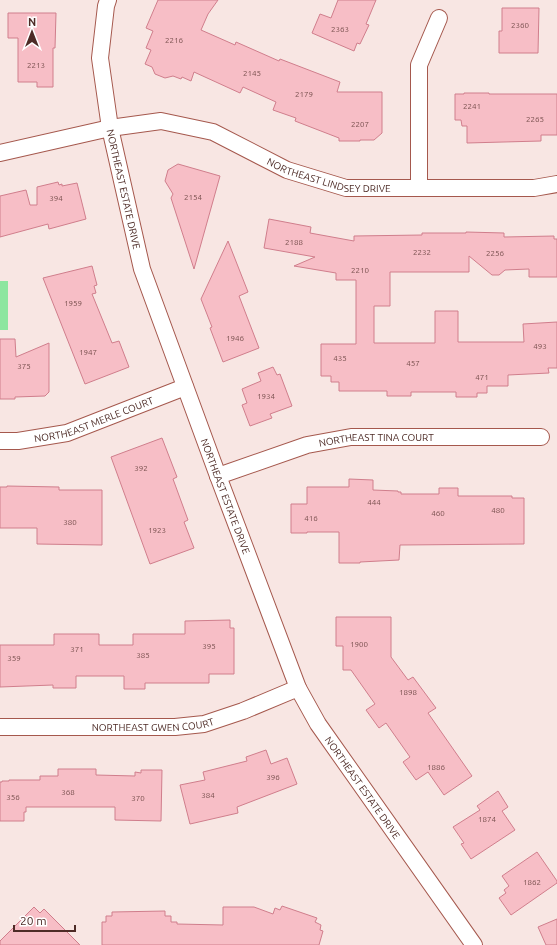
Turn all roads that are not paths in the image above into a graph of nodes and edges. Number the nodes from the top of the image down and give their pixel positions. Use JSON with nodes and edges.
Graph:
{"nodes":[{"id":1,"x":108,"y":0,"type":"edge"},
{"id":2,"x":439,"y":18,"type":"dead end"},
{"id":3,"x":110,"y":128,"type":"junction"},
{"id":4,"x":0,"y":153,"type":"edge"},
{"id":5,"x":557,"y":184,"type":"edge"},
{"id":6,"x":419,"y":188,"type":"junction"},
{"id":7,"x":185,"y":386,"type":"junction"},
{"id":8,"x":541,"y":437,"type":"dead end"},
{"id":9,"x":0,"y":440,"type":"edge"},
{"id":10,"x":218,"y":476,"type":"junction"},
{"id":11,"x":298,"y":688,"type":"junction"},
{"id":12,"x":0,"y":727,"type":"edge"},
{"id":13,"x":474,"y":945,"type":"edge"}],
"edges":[{"from":1,"to":3,"type":"street","name":"NORTHEAST ESTATE DRIVE"},
{"from":2,"to":6,"type":"street"},
{"from":3,"to":4,"type":"street","name":"NORTHEAST LINDSEY DRIVE"},
{"from":3,"to":6,"type":"street","name":"NORTHEAST LINDSEY DRIVE"},
{"from":3,"to":7,"type":"street","name":"NORTHEAST ESTATE DRIVE"},
{"from":5,"to":6,"type":"street","name":"NORTHEAST LINDSEY DRIVE"},
{"from":7,"to":9,"type":"street","name":"NORTHEAST MERLE COURT"},
{"from":7,"to":10,"type":"street","name":"NORTHEAST ESTATE DRIVE"},
{"from":8,"to":10,"type":"street","name":"NORTHEAST TINA COURT"},
{"from":10,"to":11,"type":"street","name":"NORTHEAST ESTATE DRIVE"},
{"from":11,"to":12,"type":"street","name":"NORTHEAST GWEN COURT"},
{"from":11,"to":13,"type":"street","name":"NORTHEAST ESTATE DRIVE"}]}
